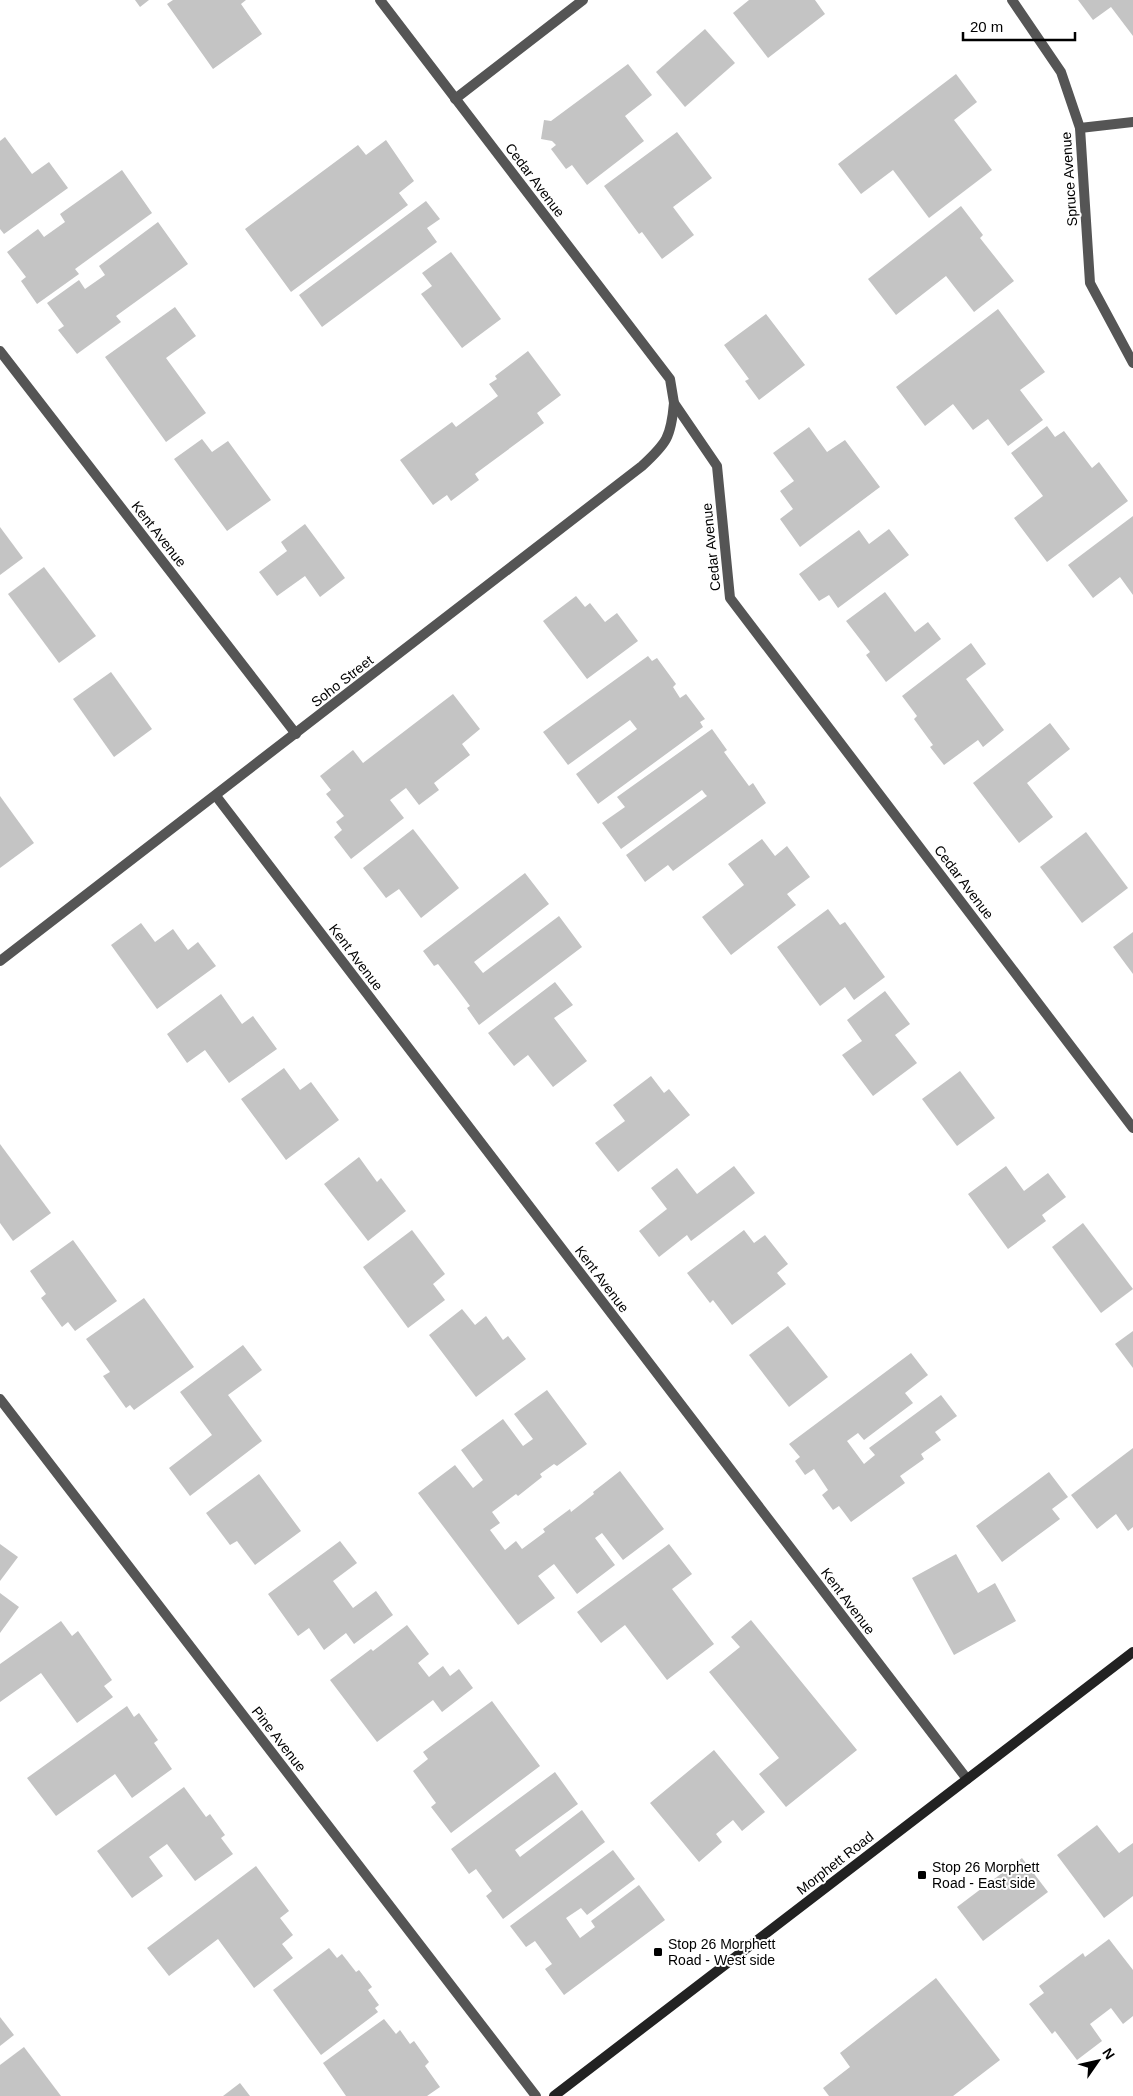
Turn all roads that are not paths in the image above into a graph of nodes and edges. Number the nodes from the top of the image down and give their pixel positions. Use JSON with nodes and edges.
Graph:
{"nodes":[{"id":1,"x":380,"y":0,"type":"edge"},
{"id":2,"x":583,"y":0,"type":"edge"},
{"id":3,"x":1012,"y":0,"type":"edge"},
{"id":4,"x":455,"y":98,"type":"junction"},
{"id":5,"x":1133,"y":122,"type":"edge"},
{"id":6,"x":1080,"y":128,"type":"junction"},
{"id":7,"x":0,"y":351,"type":"edge"},
{"id":8,"x":1133,"y":363,"type":"edge"},
{"id":9,"x":674,"y":403,"type":"junction"},
{"id":10,"x":296,"y":734,"type":"junction"},
{"id":11,"x":216,"y":796,"type":"junction"},
{"id":12,"x":0,"y":961,"type":"edge"},
{"id":13,"x":1133,"y":1128,"type":"edge"},
{"id":14,"x":0,"y":1399,"type":"edge"},
{"id":15,"x":1133,"y":1652,"type":"edge"},
{"id":16,"x":967,"y":1779,"type":"junction"},
{"id":17,"x":536,"y":2096,"type":"edge"},
{"id":18,"x":554,"y":2096,"type":"edge"}],
"edges":[{"from":1,"to":4,"type":"street","name":"Cedar Avenue"},
{"from":2,"to":4,"type":"street"},
{"from":3,"to":6,"type":"street","name":"Spruce Avenue"},
{"from":4,"to":9,"type":"street","name":"Cedar Avenue"},
{"from":5,"to":6,"type":"street"},
{"from":6,"to":8,"type":"street","name":"Spruce Avenue"},
{"from":7,"to":10,"type":"street","name":"Kent Avenue"},
{"from":9,"to":10,"type":"street","name":"Soho Street"},
{"from":9,"to":13,"type":"street","name":"Cedar Avenue"},
{"from":10,"to":11,"type":"street","name":"Soho Street"},
{"from":11,"to":12,"type":"street","name":"Soho Street"},
{"from":11,"to":16,"type":"street","name":"Kent Avenue"},
{"from":14,"to":17,"type":"street","name":"Pine Avenue"},
{"from":15,"to":16,"type":"main road","name":"Morphett Road"},
{"from":16,"to":18,"type":"main road","name":"Morphett Road"}]}
